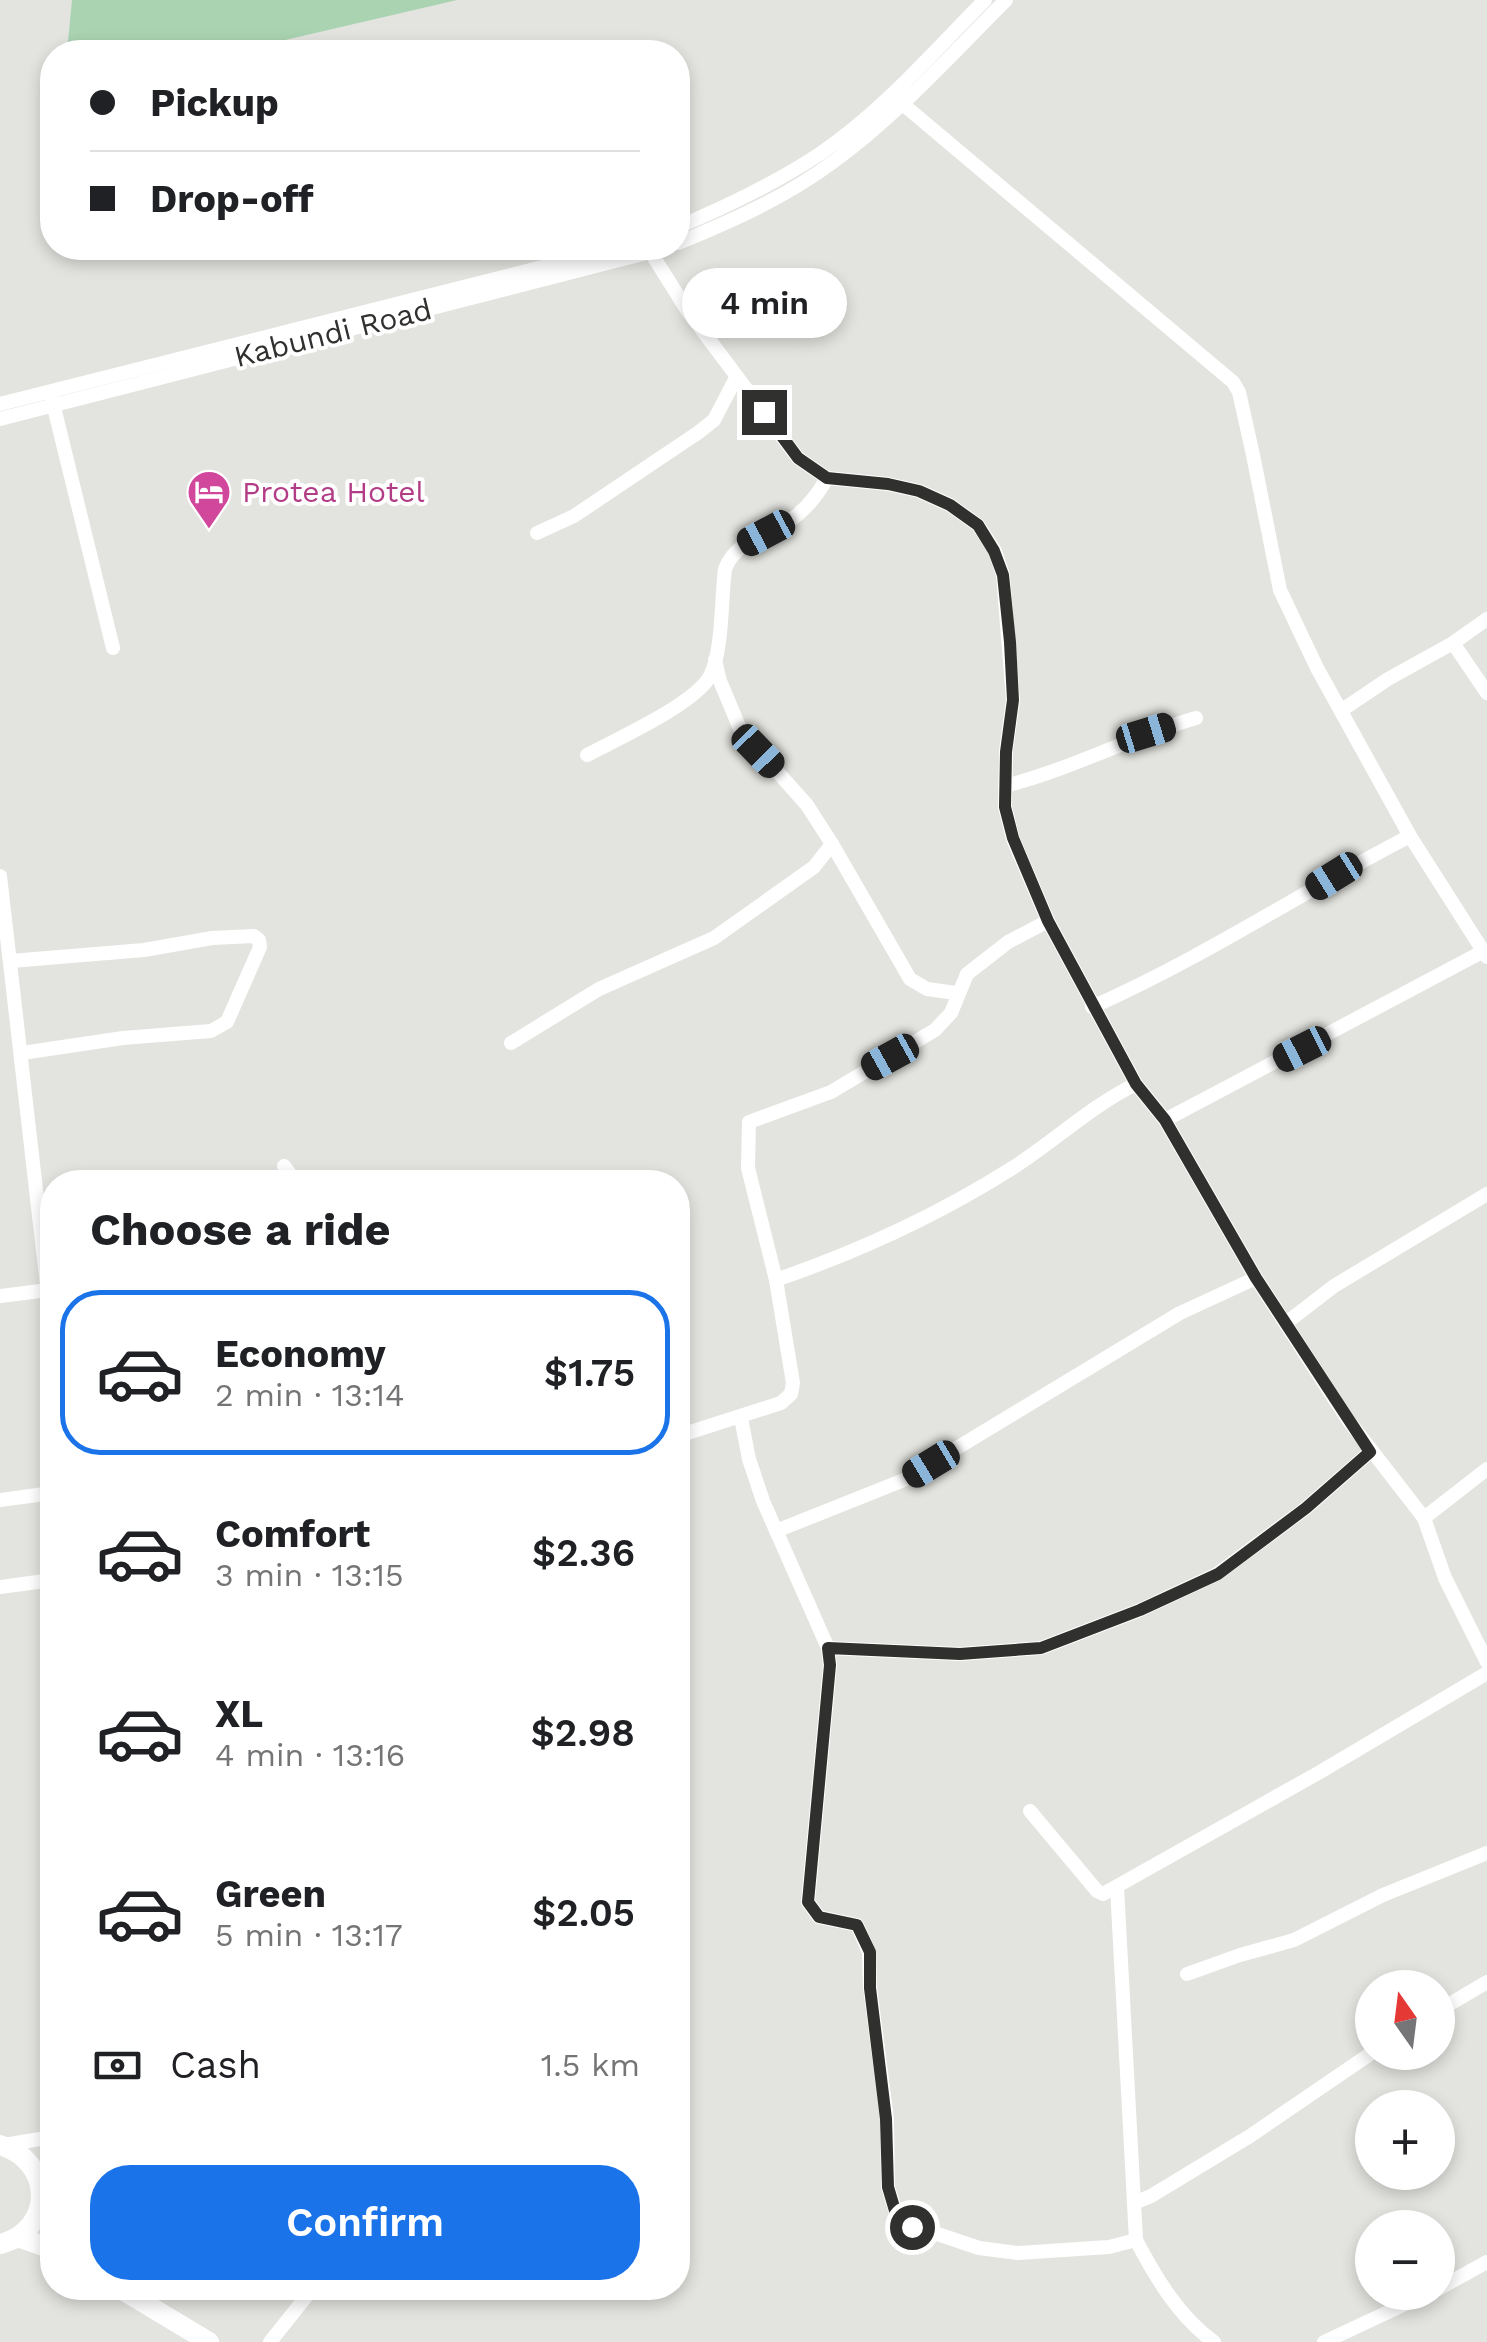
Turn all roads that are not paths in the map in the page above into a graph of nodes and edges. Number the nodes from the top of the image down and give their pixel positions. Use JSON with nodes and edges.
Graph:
{"nodes":[{"id":1,"x":985,"y":0,"type":"edge"},
{"id":2,"x":1006,"y":0,"type":"edge"},
{"id":3,"x":897,"y":99,"type":"junction"},
{"id":4,"x":690,"y":222,"type":"edge"},
{"id":5,"x":690,"y":238,"type":"edge"},
{"id":6,"x":572,"y":260,"type":"edge"},
{"id":7,"x":611,"y":260,"type":"edge"},
{"id":8,"x":663,"y":260,"type":"edge"},
{"id":9,"x":736,"y":378,"type":"junction"},
{"id":10,"x":52,"y":397,"type":"junction"},
{"id":11,"x":0,"y":404,"type":"edge"},
{"id":12,"x":0,"y":419,"type":"edge"},
{"id":13,"x":827,"y":478,"type":"junction"},
{"id":14,"x":536,"y":533,"type":"dead end"},
{"id":15,"x":1487,"y":619,"type":"edge"},
{"id":16,"x":1453,"y":643,"type":"junction"},
{"id":17,"x":112,"y":648,"type":"dead end"},
{"id":18,"x":715,"y":660,"type":"junction"},
{"id":19,"x":1487,"y":694,"type":"edge"},
{"id":20,"x":1342,"y":710,"type":"junction"},
{"id":21,"x":1196,"y":718,"type":"dead end"},
{"id":22,"x":587,"y":755,"type":"dead end"},
{"id":23,"x":1005,"y":786,"type":"junction"},
{"id":24,"x":1410,"y":836,"type":"junction"},
{"id":25,"x":832,"y":844,"type":"junction"},
{"id":26,"x":0,"y":876,"type":"edge"},
{"id":27,"x":1048,"y":921,"type":"junction"},
{"id":28,"x":1486,"y":954,"type":"edge"},
{"id":29,"x":12,"y":961,"type":"junction"},
{"id":30,"x":956,"y":993,"type":"junction"},
{"id":31,"x":8,"y":997,"type":"edge"},
{"id":32,"x":1092,"y":1007,"type":"junction"},
{"id":33,"x":510,"y":1043,"type":"dead end"},
{"id":34,"x":22,"y":1053,"type":"junction"},
{"id":35,"x":1136,"y":1084,"type":"junction"},
{"id":36,"x":1165,"y":1120,"type":"junction"},
{"id":37,"x":284,"y":1166,"type":"dead end"},
{"id":38,"x":287,"y":1170,"type":"edge"},
{"id":39,"x":1487,"y":1194,"type":"edge"},
{"id":40,"x":40,"y":1217,"type":"edge"},
{"id":41,"x":1256,"y":1278,"type":"junction"},
{"id":42,"x":776,"y":1280,"type":"junction"},
{"id":43,"x":40,"y":1291,"type":"edge"},
{"id":44,"x":0,"y":1296,"type":"edge"},
{"id":45,"x":1286,"y":1323,"type":"junction"},
{"id":46,"x":741,"y":1418,"type":"junction"},
{"id":47,"x":690,"y":1433,"type":"edge"},
{"id":48,"x":1370,"y":1452,"type":"junction"},
{"id":49,"x":1487,"y":1469,"type":"edge"},
{"id":50,"x":40,"y":1495,"type":"edge"},
{"id":51,"x":0,"y":1500,"type":"edge"},
{"id":52,"x":1424,"y":1518,"type":"junction"},
{"id":53,"x":776,"y":1531,"type":"junction"},
{"id":54,"x":40,"y":1582,"type":"edge"},
{"id":55,"x":0,"y":1587,"type":"edge"},
{"id":56,"x":828,"y":1648,"type":"junction"},
{"id":57,"x":1487,"y":1662,"type":"edge"},
{"id":58,"x":1487,"y":1673,"type":"edge"},
{"id":59,"x":1030,"y":1811,"type":"dead end"},
{"id":60,"x":1487,"y":1854,"type":"edge"},
{"id":61,"x":1117,"y":1887,"type":"junction"},
{"id":62,"x":1186,"y":1974,"type":"dead end"},
{"id":63,"x":1487,"y":1982,"type":"edge"},
{"id":64,"x":1455,"y":2001,"type":"edge"},
{"id":65,"x":1355,"y":2064,"type":"edge"},
{"id":66,"x":40,"y":2138,"type":"edge"},
{"id":67,"x":2,"y":2145,"type":"edge"},
{"id":68,"x":40,"y":2192,"type":"edge"},
{"id":69,"x":40,"y":2198,"type":"edge"},
{"id":70,"x":1134,"y":2203,"type":"junction"},
{"id":71,"x":1136,"y":2240,"type":"junction"},
{"id":72,"x":9,"y":2241,"type":"edge"},
{"id":73,"x":40,"y":2246,"type":"edge"},
{"id":74,"x":1484,"y":2268,"type":"edge"},
{"id":75,"x":1455,"y":2281,"type":"edge"},
{"id":76,"x":139,"y":2300,"type":"edge"},
{"id":77,"x":303,"y":2300,"type":"edge"},
{"id":78,"x":1393,"y":2310,"type":"edge"},
{"id":79,"x":209,"y":2342,"type":"edge"},
{"id":80,"x":270,"y":2342,"type":"edge"},
{"id":81,"x":1214,"y":2342,"type":"edge"},
{"id":82,"x":1324,"y":2342,"type":"edge"}],
"edges":[{"from":1,"to":3,"type":"street"},
{"from":2,"to":3,"type":"street"},
{"from":3,"to":4,"type":"street"},
{"from":3,"to":5,"type":"street"},
{"from":3,"to":20,"type":"street"},
{"from":6,"to":10,"type":"street","name":"Kabundi Road"},
{"from":7,"to":10,"type":"street","name":"Kabundi Road"},
{"from":8,"to":9,"type":"street"},
{"from":9,"to":13,"type":"street"},
{"from":9,"to":14,"type":"street"},
{"from":10,"to":11,"type":"street","name":"Kabundi Road"},
{"from":10,"to":12,"type":"street","name":"Kabundi Road"},
{"from":10,"to":17,"type":"street"},
{"from":13,"to":18,"type":"street"},
{"from":13,"to":23,"type":"street"},
{"from":15,"to":16,"type":"street"},
{"from":16,"to":19,"type":"street"},
{"from":16,"to":20,"type":"street"},
{"from":18,"to":22,"type":"street"},
{"from":18,"to":25,"type":"street"},
{"from":20,"to":24,"type":"street"},
{"from":21,"to":23,"type":"street"},
{"from":23,"to":27,"type":"street"},
{"from":24,"to":28,"type":"street"},
{"from":24,"to":32,"type":"street"},
{"from":25,"to":30,"type":"street"},
{"from":25,"to":33,"type":"street"},
{"from":26,"to":29,"type":"street"},
{"from":27,"to":30,"type":"street"},
{"from":27,"to":32,"type":"street"},
{"from":28,"to":36,"type":"street"},
{"from":29,"to":31,"type":"street"},
{"from":29,"to":34,"type":"street"},
{"from":30,"to":42,"type":"street"},
{"from":31,"to":34,"type":"street"},
{"from":32,"to":35,"type":"street"},
{"from":34,"to":40,"type":"street"},
{"from":35,"to":36,"type":"street"},
{"from":35,"to":42,"type":"street"},
{"from":36,"to":41,"type":"street"},
{"from":37,"to":38,"type":"street"},
{"from":39,"to":45,"type":"street"},
{"from":41,"to":45,"type":"street"},
{"from":41,"to":53,"type":"street"},
{"from":42,"to":46,"type":"street"},
{"from":43,"to":44,"type":"street"},
{"from":45,"to":48,"type":"street"},
{"from":46,"to":47,"type":"street"},
{"from":46,"to":53,"type":"street"},
{"from":48,"to":52,"type":"street"},
{"from":48,"to":56,"type":"street"},
{"from":49,"to":52,"type":"street"},
{"from":50,"to":51,"type":"street"},
{"from":52,"to":57,"type":"street"},
{"from":53,"to":56,"type":"street"},
{"from":54,"to":55,"type":"street"},
{"from":56,"to":71,"type":"street"},
{"from":58,"to":61,"type":"street"},
{"from":59,"to":61,"type":"street"},
{"from":60,"to":62,"type":"street"},
{"from":61,"to":70,"type":"street"},
{"from":63,"to":64,"type":"street"},
{"from":65,"to":70,"type":"street"},
{"from":66,"to":67,"type":"street"},
{"from":67,"to":68,"type":"highway"},
{"from":69,"to":72,"type":"highway"},
{"from":70,"to":71,"type":"street"},
{"from":71,"to":81,"type":"street"},
{"from":72,"to":73,"type":"highway"},
{"from":74,"to":75,"type":"street"},
{"from":76,"to":79,"type":"highway"},
{"from":77,"to":80,"type":"street"},
{"from":78,"to":82,"type":"street"}]}
